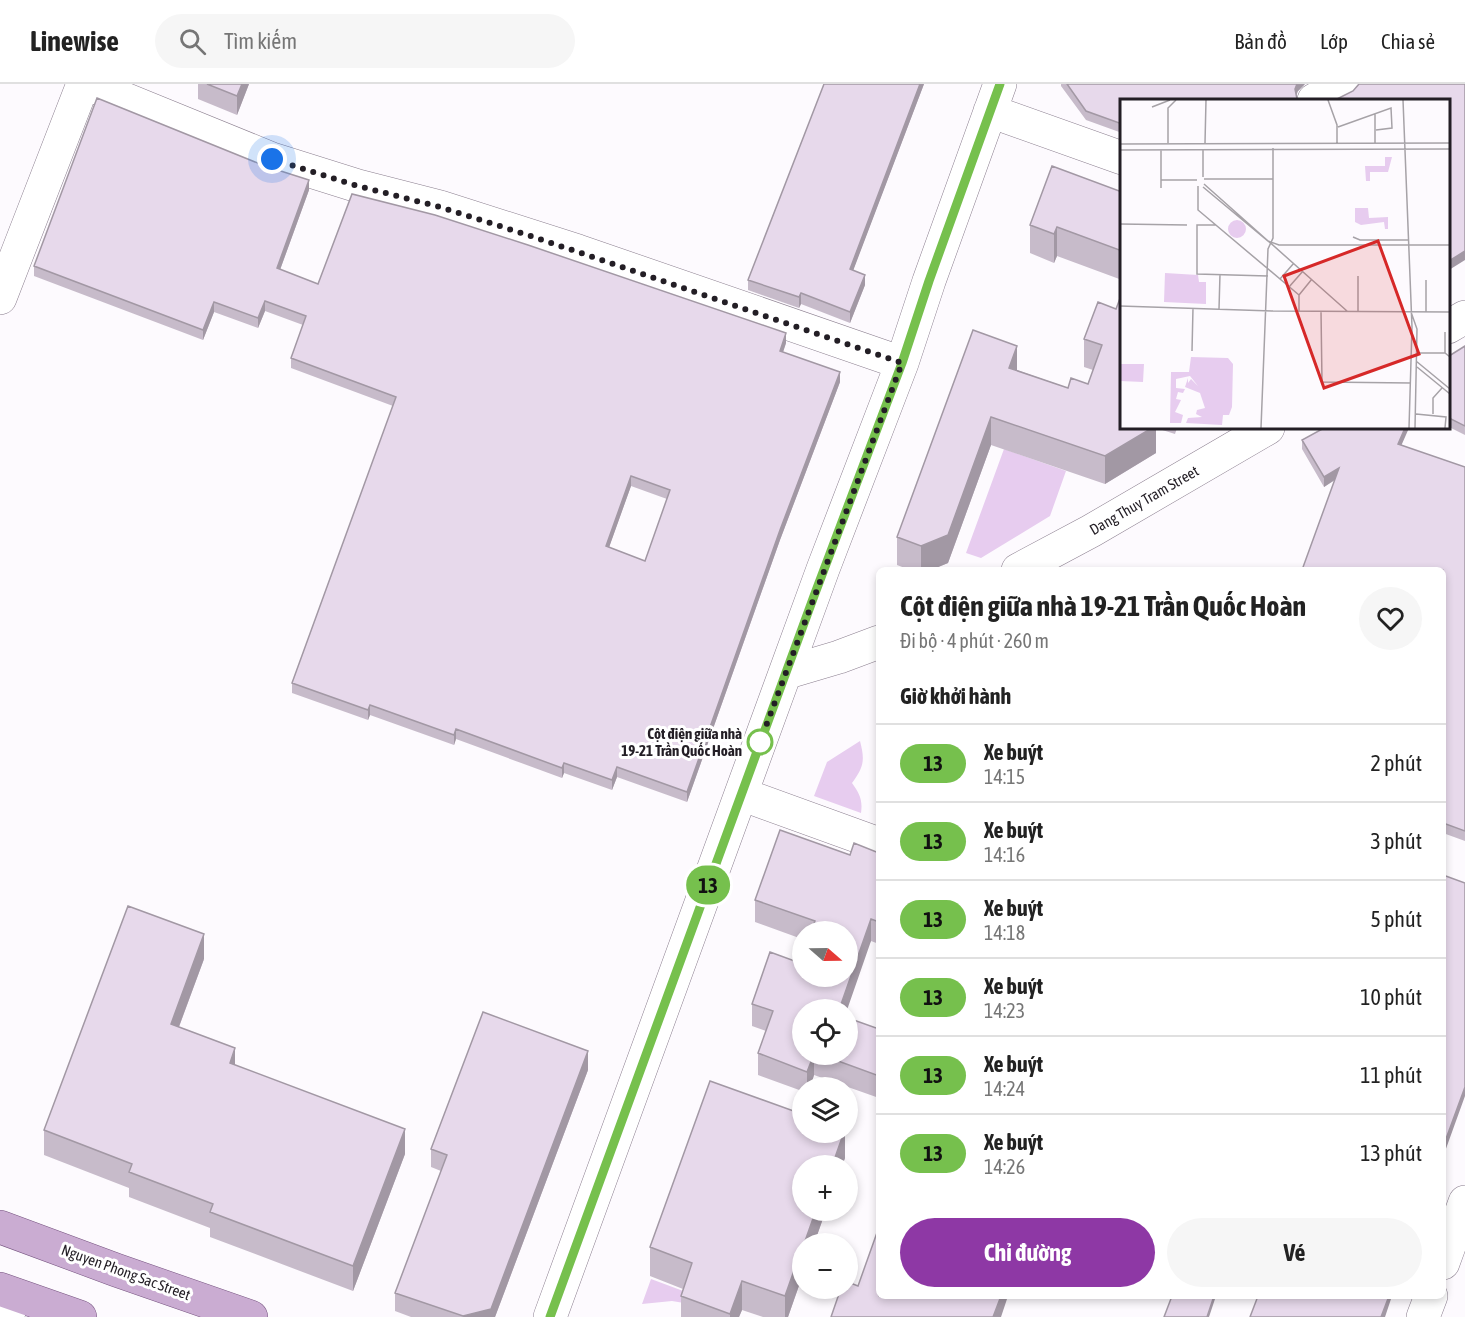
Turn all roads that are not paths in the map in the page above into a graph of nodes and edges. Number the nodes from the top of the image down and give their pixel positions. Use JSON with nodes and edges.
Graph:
{"nodes":[{"id":1,"x":83,"y":84,"type":"edge"},
{"id":2,"x":88,"y":84,"type":"edge"},
{"id":3,"x":1344,"y":84,"type":"edge"},
{"id":4,"x":995,"y":98,"type":"edge"},
{"id":5,"x":1316,"y":99,"type":"edge"},
{"id":6,"x":1120,"y":157,"type":"edge"},
{"id":7,"x":0,"y":298,"type":"edge"},
{"id":8,"x":1465,"y":317,"type":"edge"},
{"id":9,"x":1450,"y":326,"type":"edge"},
{"id":10,"x":902,"y":363,"type":"junction"},
{"id":11,"x":1266,"y":429,"type":"edge"},
{"id":12,"x":1024,"y":567,"type":"edge"},
{"id":13,"x":876,"y":643,"type":"edge"},
{"id":14,"x":785,"y":673,"type":"junction"},
{"id":15,"x":741,"y":794,"type":"junction"},
{"id":16,"x":876,"y":843,"type":"edge"},
{"id":17,"x":1465,"y":1202,"type":"edge"},
{"id":18,"x":0,"y":1227,"type":"edge"},
{"id":19,"x":1446,"y":1255,"type":"edge"},
{"id":20,"x":1430,"y":1299,"type":"edge"},
{"id":21,"x":8,"y":1300,"type":"edge"},
{"id":22,"x":80,"y":1317,"type":"edge"},
{"id":23,"x":251,"y":1317,"type":"edge"},
{"id":24,"x":550,"y":1317,"type":"edge"},
{"id":25,"x":1423,"y":1317,"type":"edge"}],
"edges":[{"from":1,"to":7,"type":"street"},
{"from":2,"to":10,"type":"street"},
{"from":3,"to":5,"type":"street"},
{"from":4,"to":6,"type":"street"},
{"from":4,"to":10,"type":"street"},
{"from":8,"to":9,"type":"street"},
{"from":10,"to":14,"type":"street"},
{"from":11,"to":12,"type":"street","name":"Dang Thuy Tram Street"},
{"from":13,"to":14,"type":"street"},
{"from":14,"to":15,"type":"street"},
{"from":15,"to":16,"type":"street"},
{"from":15,"to":24,"type":"street"},
{"from":17,"to":19,"type":"street"},
{"from":18,"to":23,"type":"main road","name":"Nguyen Phong Sac Street"},
{"from":20,"to":25,"type":"street"},
{"from":21,"to":22,"type":"main road"}]}
